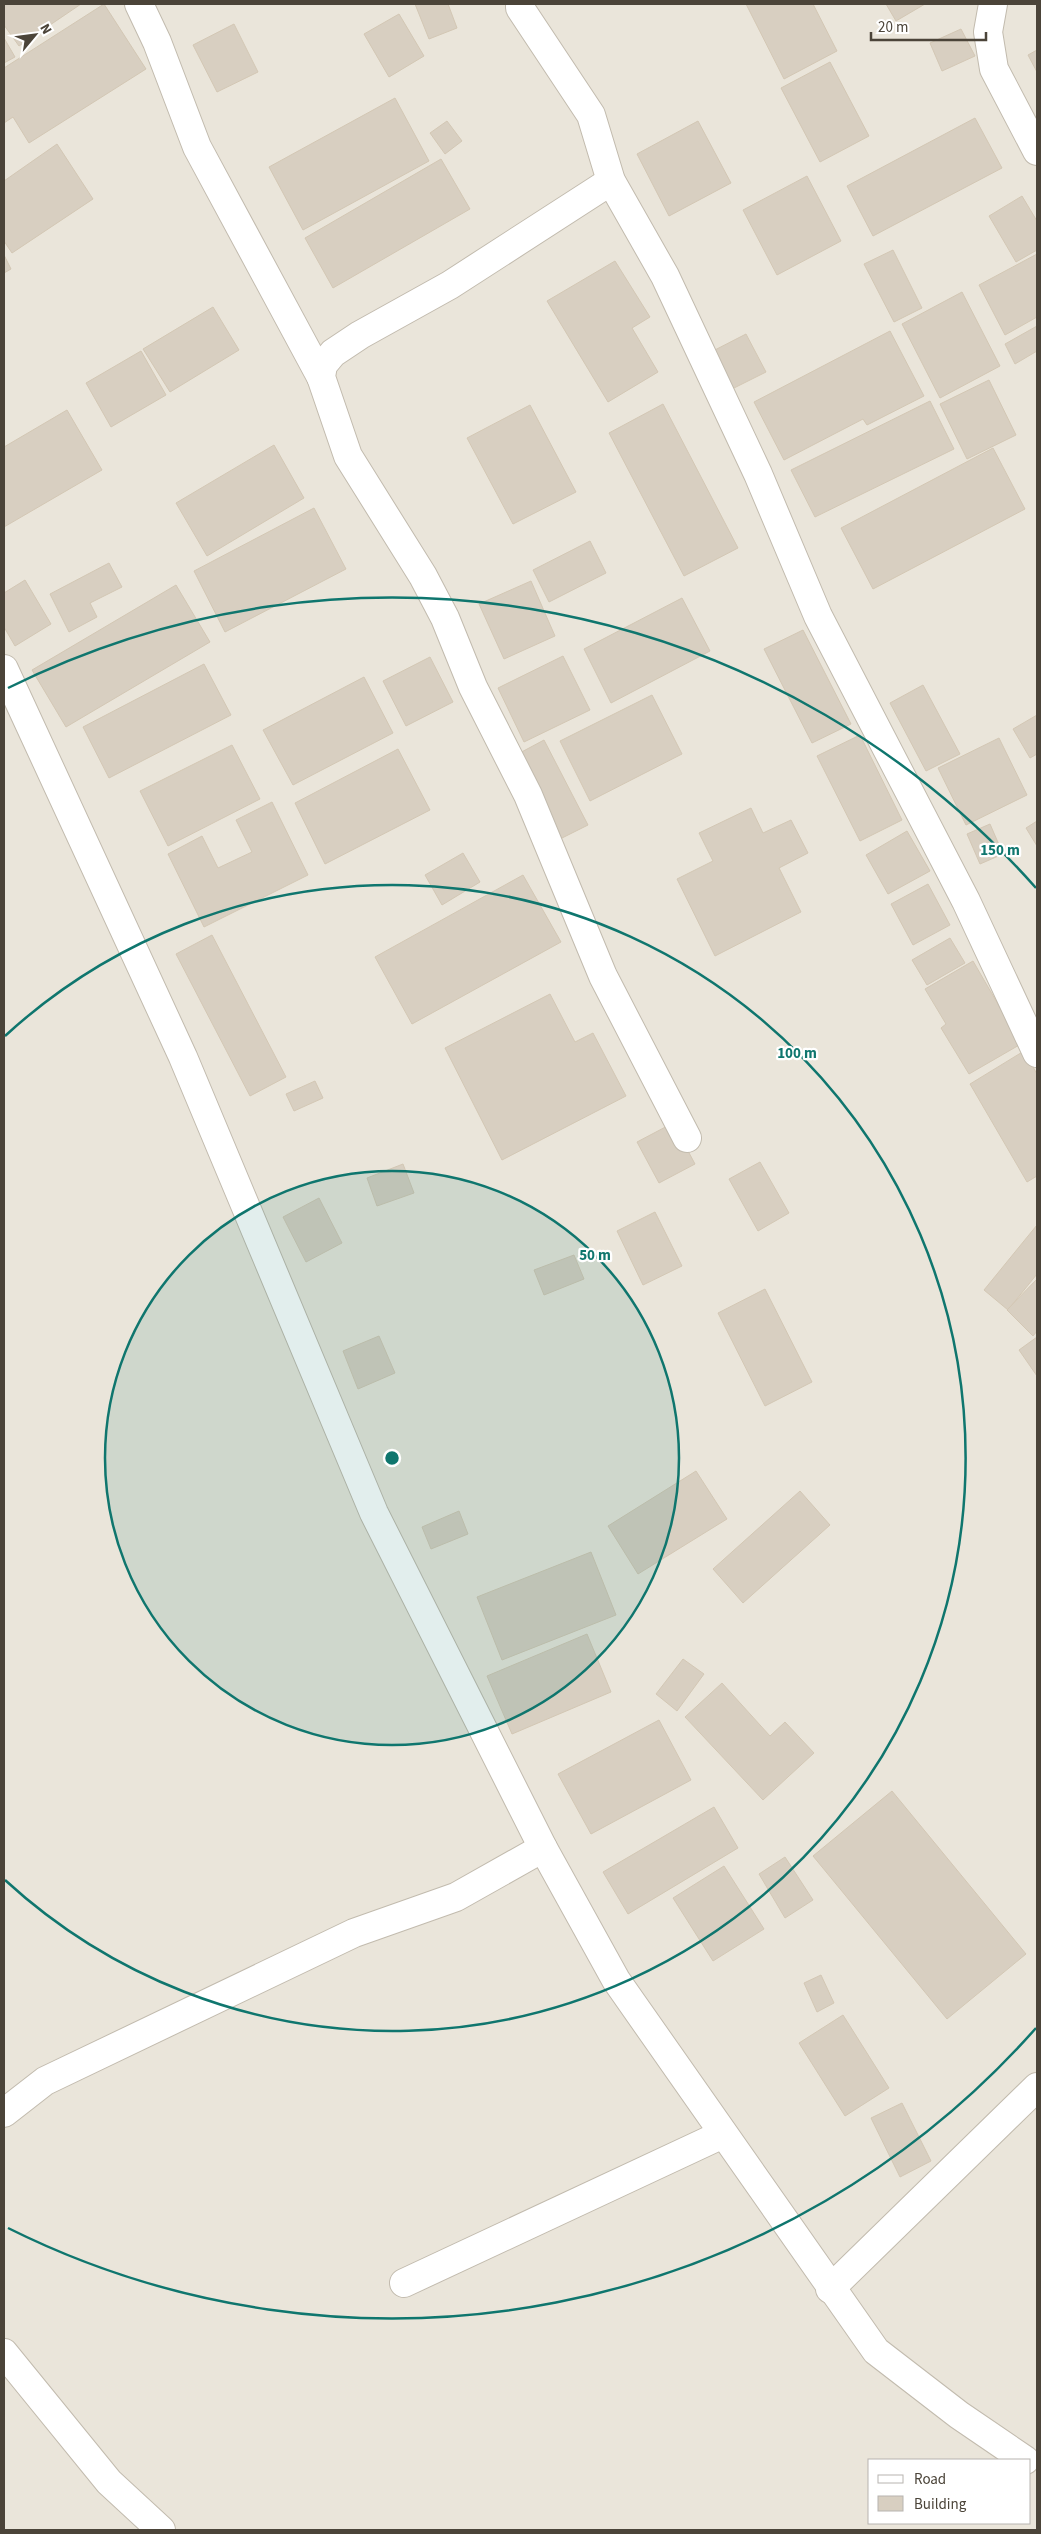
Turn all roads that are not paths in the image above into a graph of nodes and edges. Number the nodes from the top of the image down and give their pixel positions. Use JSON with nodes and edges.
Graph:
{"nodes":[{"id":1,"x":139,"y":4,"type":"edge"},
{"id":2,"x":993,"y":4,"type":"edge"},
{"id":3,"x":519,"y":5,"type":"edge"},
{"id":4,"x":1037,"y":151,"type":"edge"},
{"id":5,"x":611,"y":182,"type":"junction"},
{"id":6,"x":321,"y":377,"type":"junction"},
{"id":7,"x":4,"y":669,"type":"edge"},
{"id":8,"x":1037,"y":1053,"type":"edge"},
{"id":9,"x":687,"y":1138,"type":"dead end"},
{"id":10,"x":543,"y":1848,"type":"junction"},
{"id":11,"x":1037,"y":2087,"type":"edge"},
{"id":12,"x":4,"y":2113,"type":"edge"},
{"id":13,"x":723,"y":2134,"type":"junction"},
{"id":14,"x":404,"y":2283,"type":"dead end"},
{"id":15,"x":830,"y":2289,"type":"junction"},
{"id":16,"x":4,"y":2353,"type":"edge"},
{"id":17,"x":1024,"y":2459,"type":"edge"},
{"id":18,"x":161,"y":2530,"type":"edge"}],
"edges":[{"from":1,"to":6,"type":"street"},
{"from":2,"to":4,"type":"street"},
{"from":3,"to":5,"type":"street"},
{"from":5,"to":6,"type":"street"},
{"from":5,"to":8,"type":"street"},
{"from":6,"to":9,"type":"street"},
{"from":7,"to":10,"type":"street"},
{"from":10,"to":12,"type":"street"},
{"from":10,"to":13,"type":"street"},
{"from":11,"to":15,"type":"street"},
{"from":13,"to":14,"type":"street"},
{"from":13,"to":15,"type":"street"},
{"from":15,"to":17,"type":"street"},
{"from":16,"to":18,"type":"street"}]}
